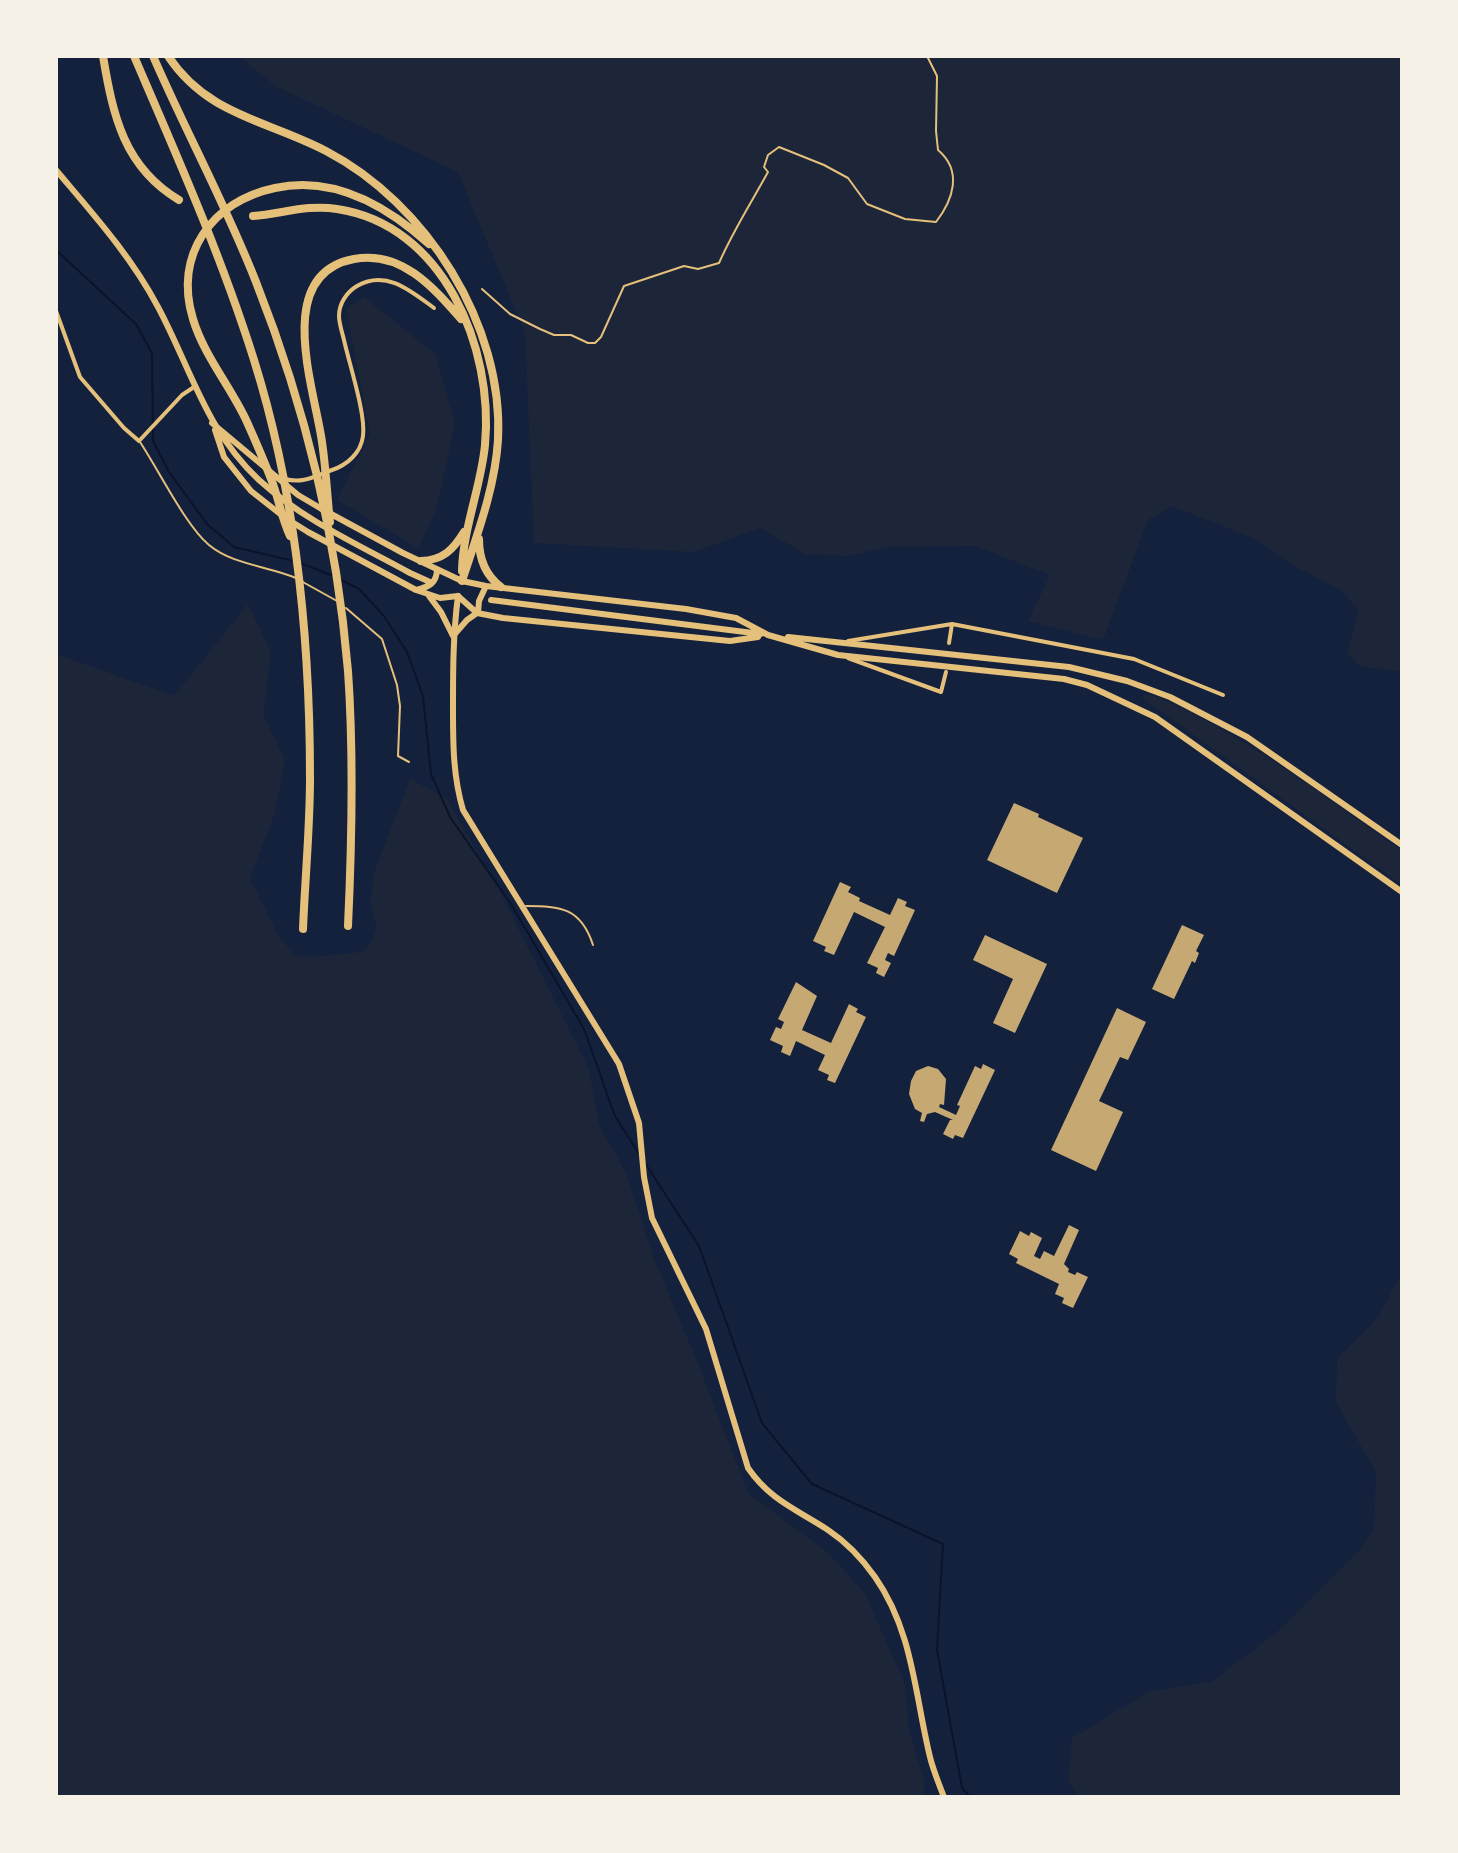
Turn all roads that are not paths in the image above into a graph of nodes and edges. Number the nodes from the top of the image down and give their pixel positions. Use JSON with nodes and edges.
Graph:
{"nodes":[{"id":1,"x":103,"y":56,"type":"edge"},
{"id":2,"x":134,"y":56,"type":"edge"},
{"id":3,"x":153,"y":56,"type":"edge"},
{"id":4,"x":168,"y":56,"type":"edge"},
{"id":5,"x":56,"y":170,"type":"edge"},
{"id":6,"x":179,"y":200,"type":"dead end"},
{"id":7,"x":253,"y":216,"type":"dead end"},
{"id":8,"x":445,"y":263,"type":"junction"},
{"id":9,"x":434,"y":308,"type":"dead end"},
{"id":10,"x":56,"y":311,"type":"edge"},
{"id":11,"x":467,"y":325,"type":"junction"},
{"id":12,"x":194,"y":387,"type":"junction"},
{"id":13,"x":212,"y":423,"type":"junction"},
{"id":14,"x":139,"y":441,"type":"junction"},
{"id":15,"x":272,"y":473,"type":"junction"},
{"id":16,"x":468,"y":524,"type":"junction"},
{"id":17,"x":481,"y":524,"type":"junction"},
{"id":18,"x":296,"y":550,"type":"junction"},
{"id":19,"x":333,"y":558,"type":"junction"},
{"id":20,"x":421,"y":561,"type":"junction"},
{"id":21,"x":437,"y":569,"type":"junction"},
{"id":22,"x":462,"y":581,"type":"junction"},
{"id":23,"x":430,"y":582,"type":"dead end"},
{"id":24,"x":486,"y":586,"type":"junction"},
{"id":25,"x":501,"y":587,"type":"junction"},
{"id":26,"x":416,"y":590,"type":"junction"},
{"id":27,"x":429,"y":595,"type":"junction"},
{"id":28,"x":458,"y":596,"type":"junction"},
{"id":29,"x":491,"y":600,"type":"dead end"},
{"id":30,"x":478,"y":613,"type":"junction"},
{"id":31,"x":952,"y":624,"type":"junction"},
{"id":32,"x":768,"y":635,"type":"junction"},
{"id":33,"x":453,"y":636,"type":"junction"},
{"id":34,"x":838,"y":643,"type":"junction"},
{"id":35,"x":949,"y":643,"type":"dead end"},
{"id":36,"x":838,"y":655,"type":"junction"},
{"id":37,"x":946,"y":672,"type":"dead end"},
{"id":38,"x":1223,"y":695,"type":"dead end"},
{"id":39,"x":409,"y":762,"type":"dead end"},
{"id":40,"x":1402,"y":845,"type":"edge"},
{"id":41,"x":1402,"y":892,"type":"edge"},
{"id":42,"x":523,"y":906,"type":"junction"},
{"id":43,"x":348,"y":926,"type":"dead end"},
{"id":44,"x":303,"y":929,"type":"dead end"},
{"id":45,"x":593,"y":945,"type":"dead end"},
{"id":46,"x":944,"y":1797,"type":"edge"}],
"edges":[{"from":1,"to":6,"type":"highway"},
{"from":2,"to":18,"type":"highway"},
{"from":3,"to":19,"type":"highway"},
{"from":4,"to":8,"type":"highway"},
{"from":5,"to":12,"type":"main road"},
{"from":7,"to":11,"type":"highway"},
{"from":8,"to":17,"type":"highway"},
{"from":8,"to":18,"type":"highway"},
{"from":9,"to":15,"type":"street"},
{"from":10,"to":14,"type":"street"},
{"from":11,"to":16,"type":"highway"},
{"from":11,"to":19,"type":"highway"},
{"from":12,"to":13,"type":"main road"},
{"from":12,"to":14,"type":"street"},
{"from":13,"to":15,"type":"main road"},
{"from":13,"to":23,"type":"main road"},
{"from":13,"to":26,"type":"main road"},
{"from":14,"to":39,"type":"lane"},
{"from":15,"to":20,"type":"main road"},
{"from":16,"to":20,"type":"highway"},
{"from":16,"to":22,"type":"highway"},
{"from":17,"to":22,"type":"highway"},
{"from":17,"to":25,"type":"highway"},
{"from":18,"to":44,"type":"highway"},
{"from":19,"to":43,"type":"highway"},
{"from":20,"to":21,"type":"main road"},
{"from":21,"to":22,"type":"main road"},
{"from":21,"to":26,"type":"main road"},
{"from":22,"to":24,"type":"main road"},
{"from":22,"to":28,"type":"main road"},
{"from":24,"to":25,"type":"main road"},
{"from":24,"to":30,"type":"main road"},
{"from":25,"to":32,"type":"main road"},
{"from":26,"to":27,"type":"main road"},
{"from":27,"to":28,"type":"main road"},
{"from":27,"to":33,"type":"main road"},
{"from":28,"to":30,"type":"main road"},
{"from":28,"to":33,"type":"main road"},
{"from":29,"to":32,"type":"main road"},
{"from":30,"to":32,"type":"main road"},
{"from":30,"to":33,"type":"main road"},
{"from":31,"to":34,"type":"street"},
{"from":31,"to":35,"type":"street"},
{"from":31,"to":38,"type":"street"},
{"from":32,"to":34,"type":"main road"},
{"from":32,"to":36,"type":"main road"},
{"from":33,"to":42,"type":"main road"},
{"from":34,"to":40,"type":"main road"},
{"from":36,"to":37,"type":"street"},
{"from":36,"to":41,"type":"main road"},
{"from":42,"to":45,"type":"lane"},
{"from":42,"to":46,"type":"main road"}]}
